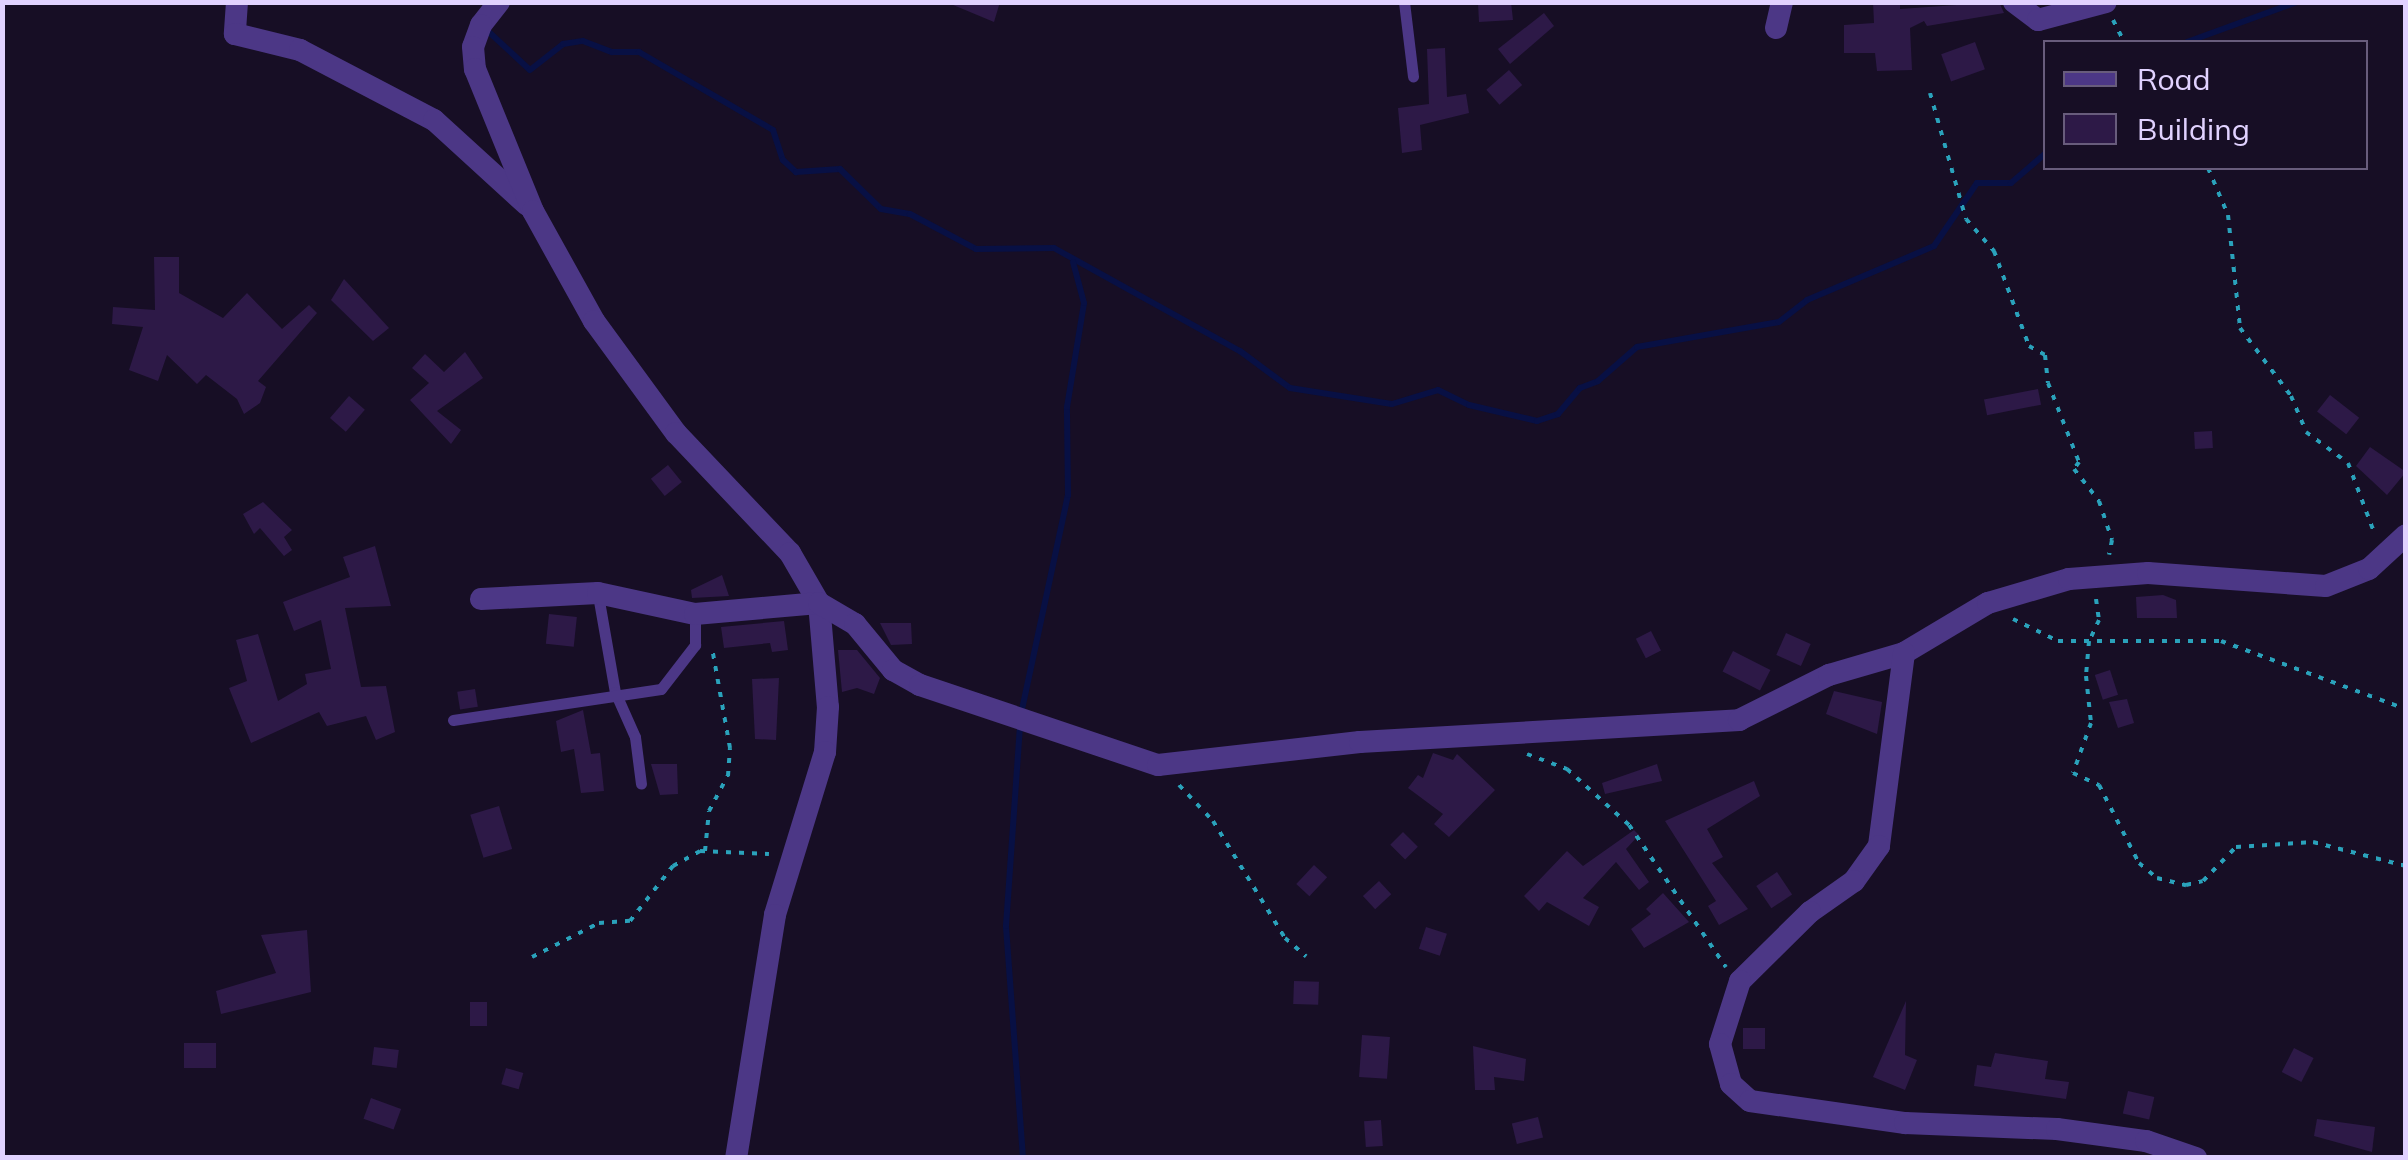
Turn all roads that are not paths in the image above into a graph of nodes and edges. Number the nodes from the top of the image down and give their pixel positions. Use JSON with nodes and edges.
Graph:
{"nodes":[{"id":1,"x":238,"y":2,"type":"edge"},
{"id":2,"x":500,"y":2,"type":"edge"},
{"id":3,"x":1404,"y":2,"type":"edge"},
{"id":4,"x":1782,"y":2,"type":"edge"},
{"id":5,"x":2014,"y":2,"type":"edge"},
{"id":6,"x":2106,"y":2,"type":"edge"},
{"id":7,"x":1776,"y":28,"type":"dead end"},
{"id":8,"x":1413,"y":76,"type":"dead end"},
{"id":9,"x":532,"y":211,"type":"junction"},
{"id":10,"x":2406,"y":535,"type":"edge"},
{"id":11,"x":598,"y":592,"type":"junction"},
{"id":12,"x":482,"y":599,"type":"dead end"},
{"id":13,"x":819,"y":603,"type":"junction"},
{"id":14,"x":700,"y":614,"type":"junction"},
{"id":15,"x":1904,"y":653,"type":"junction"},
{"id":16,"x":615,"y":692,"type":"junction"},
{"id":17,"x":453,"y":720,"type":"dead end"},
{"id":18,"x":641,"y":784,"type":"dead end"},
{"id":19,"x":736,"y":1158,"type":"edge"},
{"id":20,"x":2196,"y":1158,"type":"edge"}],
"edges":[{"from":1,"to":9,"type":"street"},
{"from":2,"to":9,"type":"street"},
{"from":3,"to":8,"type":"lane"},
{"from":4,"to":7,"type":"street"},
{"from":5,"to":6,"type":"street"},
{"from":9,"to":13,"type":"street"},
{"from":10,"to":15,"type":"street"},
{"from":11,"to":12,"type":"street"},
{"from":11,"to":14,"type":"street"},
{"from":11,"to":16,"type":"lane"},
{"from":13,"to":14,"type":"street"},
{"from":13,"to":15,"type":"street"},
{"from":13,"to":19,"type":"street"},
{"from":14,"to":16,"type":"lane"},
{"from":15,"to":20,"type":"street"},
{"from":16,"to":17,"type":"lane"},
{"from":16,"to":18,"type":"lane"}]}
